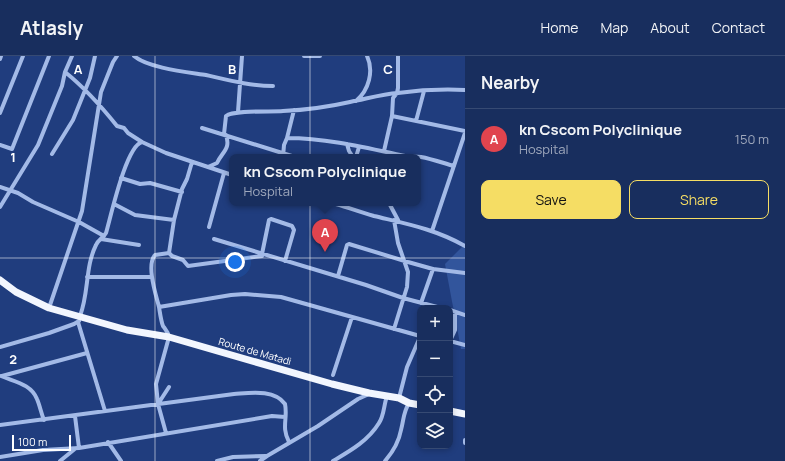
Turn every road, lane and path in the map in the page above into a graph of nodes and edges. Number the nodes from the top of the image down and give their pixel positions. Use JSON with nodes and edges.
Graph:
{"nodes":[{"id":1,"x":23,"y":56,"type":"edge"},
{"id":2,"x":49,"y":56,"type":"edge"},
{"id":3,"x":72,"y":56,"type":"edge"},
{"id":4,"x":95,"y":56,"type":"edge"},
{"id":5,"x":117,"y":56,"type":"edge"},
{"id":6,"x":134,"y":56,"type":"edge"},
{"id":7,"x":242,"y":56,"type":"edge"},
{"id":8,"x":304,"y":56,"type":"edge"},
{"id":9,"x":320,"y":56,"type":"edge"},
{"id":10,"x":367,"y":56,"type":"edge"},
{"id":11,"x":398,"y":56,"type":"edge"},
{"id":12,"x":65,"y":72,"type":"junction"},
{"id":13,"x":240,"y":83,"type":"junction"},
{"id":14,"x":273,"y":86,"type":"dead end"},
{"id":15,"x":86,"y":90,"type":"junction"},
{"id":16,"x":424,"y":90,"type":"junction"},
{"id":17,"x":465,"y":90,"type":"edge"},
{"id":18,"x":397,"y":93,"type":"junction"},
{"id":19,"x":356,"y":101,"type":"junction"},
{"id":20,"x":98,"y":102,"type":"junction"},
{"id":21,"x":294,"y":110,"type":"junction"},
{"id":22,"x":238,"y":112,"type":"junction"},
{"id":23,"x":0,"y":113,"type":"edge"},
{"id":24,"x":392,"y":116,"type":"junction"},
{"id":25,"x":416,"y":121,"type":"junction"},
{"id":26,"x":202,"y":128,"type":"dead end"},
{"id":27,"x":465,"y":132,"type":"edge"},
{"id":28,"x":225,"y":135,"type":"junction"},
{"id":29,"x":287,"y":138,"type":"junction"},
{"id":30,"x":142,"y":142,"type":"junction"},
{"id":31,"x":347,"y":144,"type":"junction"},
{"id":32,"x":0,"y":145,"type":"edge"},
{"id":33,"x":359,"y":147,"type":"junction"},
{"id":34,"x":384,"y":151,"type":"junction"},
{"id":35,"x":52,"y":154,"type":"dead end"},
{"id":36,"x":277,"y":154,"type":"edge"},
{"id":37,"x":283,"y":154,"type":"edge"},
{"id":38,"x":352,"y":154,"type":"edge"},
{"id":39,"x":356,"y":154,"type":"edge"},
{"id":40,"x":394,"y":154,"type":"edge"},
{"id":41,"x":421,"y":157,"type":"edge"},
{"id":42,"x":192,"y":162,"type":"junction"},
{"id":43,"x":454,"y":166,"type":"junction"},
{"id":44,"x":208,"y":167,"type":"junction"},
{"id":45,"x":224,"y":172,"type":"junction"},
{"id":46,"x":229,"y":174,"type":"edge"},
{"id":47,"x":121,"y":178,"type":"junction"},
{"id":48,"x":0,"y":187,"type":"edge"},
{"id":49,"x":10,"y":190,"type":"junction"},
{"id":50,"x":182,"y":192,"type":"junction"},
{"id":51,"x":114,"y":204,"type":"junction"},
{"id":52,"x":342,"y":206,"type":"edge"},
{"id":53,"x":391,"y":206,"type":"edge"},
{"id":54,"x":0,"y":207,"type":"edge"},
{"id":55,"x":174,"y":220,"type":"junction"},
{"id":56,"x":396,"y":220,"type":"junction"},
{"id":57,"x":79,"y":222,"type":"junction"},
{"id":58,"x":209,"y":227,"type":"dead end"},
{"id":59,"x":432,"y":231,"type":"junction"},
{"id":60,"x":103,"y":238,"type":"junction"},
{"id":61,"x":214,"y":240,"type":"dead end"},
{"id":62,"x":139,"y":245,"type":"dead end"},
{"id":63,"x":465,"y":246,"type":"edge"},
{"id":64,"x":170,"y":253,"type":"junction"},
{"id":65,"x":263,"y":255,"type":"junction"},
{"id":66,"x":285,"y":261,"type":"junction"},
{"id":67,"x":405,"y":262,"type":"junction"},
{"id":68,"x":433,"y":269,"type":"junction"},
{"id":69,"x":465,"y":273,"type":"edge"},
{"id":70,"x":338,"y":276,"type":"junction"},
{"id":71,"x":87,"y":277,"type":"junction"},
{"id":72,"x":152,"y":277,"type":"junction"},
{"id":73,"x":0,"y":280,"type":"edge"},
{"id":74,"x":403,"y":298,"type":"junction"},
{"id":75,"x":421,"y":303,"type":"junction"},
{"id":76,"x":429,"y":305,"type":"edge"},
{"id":77,"x":159,"y":307,"type":"junction"},
{"id":78,"x":49,"y":308,"type":"junction"},
{"id":79,"x":453,"y":311,"type":"edge"},
{"id":80,"x":456,"y":312,"type":"junction"},
{"id":81,"x":465,"y":315,"type":"edge"},
{"id":82,"x":352,"y":317,"type":"junction"},
{"id":83,"x":81,"y":318,"type":"junction"},
{"id":84,"x":394,"y":329,"type":"junction"},
{"id":85,"x":453,"y":334,"type":"edge"},
{"id":86,"x":417,"y":336,"type":"edge"},
{"id":87,"x":169,"y":337,"type":"junction"},
{"id":88,"x":418,"y":341,"type":"edge"},
{"id":89,"x":453,"y":342,"type":"edge"},
{"id":90,"x":465,"y":345,"type":"edge"},
{"id":91,"x":0,"y":347,"type":"edge"},
{"id":92,"x":87,"y":354,"type":"junction"},
{"id":93,"x":1,"y":375,"type":"edge"},
{"id":94,"x":332,"y":375,"type":"dead end"},
{"id":95,"x":169,"y":387,"type":"dead end"},
{"id":96,"x":369,"y":393,"type":"junction"},
{"id":97,"x":387,"y":396,"type":"junction"},
{"id":98,"x":399,"y":398,"type":"junction"},
{"id":99,"x":408,"y":403,"type":"junction"},
{"id":100,"x":158,"y":404,"type":"junction"},
{"id":101,"x":417,"y":404,"type":"edge"},
{"id":102,"x":105,"y":411,"type":"junction"},
{"id":103,"x":453,"y":412,"type":"edge"},
{"id":104,"x":465,"y":414,"type":"edge"},
{"id":105,"x":76,"y":416,"type":"junction"},
{"id":106,"x":285,"y":417,"type":"junction"},
{"id":107,"x":44,"y":420,"type":"junction"},
{"id":108,"x":0,"y":425,"type":"edge"},
{"id":109,"x":166,"y":433,"type":"junction"},
{"id":110,"x":465,"y":440,"type":"edge"},
{"id":111,"x":108,"y":442,"type":"junction"},
{"id":112,"x":289,"y":442,"type":"junction"},
{"id":113,"x":465,"y":443,"type":"edge"},
{"id":114,"x":78,"y":448,"type":"junction"},
{"id":115,"x":267,"y":456,"type":"junction"},
{"id":116,"x":0,"y":457,"type":"edge"},
{"id":117,"x":60,"y":461,"type":"edge"},
{"id":118,"x":121,"y":461,"type":"edge"},
{"id":119,"x":217,"y":461,"type":"edge"},
{"id":120,"x":260,"y":461,"type":"edge"},
{"id":121,"x":333,"y":461,"type":"edge"},
{"id":122,"x":385,"y":461,"type":"edge"}],
"edges":[{"from":1,"to":23,"type":"street"},
{"from":2,"to":32,"type":"street"},
{"from":3,"to":12,"type":"street"},
{"from":4,"to":15,"type":"street"},
{"from":5,"to":20,"type":"street"},
{"from":6,"to":13,"type":"street"},
{"from":7,"to":13,"type":"street"},
{"from":8,"to":9,"type":"street"},
{"from":10,"to":19,"type":"street"},
{"from":11,"to":18,"type":"street"},
{"from":12,"to":15,"type":"street"},
{"from":12,"to":49,"type":"street"},
{"from":13,"to":14,"type":"street"},
{"from":13,"to":22,"type":"street"},
{"from":15,"to":20,"type":"street"},
{"from":15,"to":35,"type":"street"},
{"from":16,"to":17,"type":"street"},
{"from":16,"to":18,"type":"street"},
{"from":16,"to":25,"type":"street"},
{"from":18,"to":19,"type":"street"},
{"from":18,"to":24,"type":"street"},
{"from":19,"to":21,"type":"street"},
{"from":20,"to":30,"type":"street"},
{"from":20,"to":57,"type":"street"},
{"from":21,"to":22,"type":"street"},
{"from":21,"to":29,"type":"street"},
{"from":22,"to":28,"type":"street"},
{"from":24,"to":25,"type":"street"},
{"from":24,"to":34,"type":"street"},
{"from":25,"to":27,"type":"street"},
{"from":26,"to":28,"type":"street"},
{"from":27,"to":43,"type":"street"},
{"from":28,"to":36,"type":"street"},
{"from":28,"to":44,"type":"street"},
{"from":29,"to":31,"type":"street"},
{"from":29,"to":37,"type":"street"},
{"from":30,"to":42,"type":"street"},
{"from":30,"to":47,"type":"street"},
{"from":31,"to":33,"type":"street"},
{"from":31,"to":38,"type":"street"},
{"from":33,"to":34,"type":"street"},
{"from":33,"to":39,"type":"street"},
{"from":34,"to":40,"type":"street"},
{"from":41,"to":43,"type":"street"},
{"from":42,"to":44,"type":"street"},
{"from":42,"to":50,"type":"street"},
{"from":43,"to":59,"type":"street"},
{"from":44,"to":45,"type":"street"},
{"from":45,"to":46,"type":"street"},
{"from":45,"to":58,"type":"street"},
{"from":47,"to":50,"type":"street"},
{"from":47,"to":51,"type":"street"},
{"from":48,"to":49,"type":"street"},
{"from":49,"to":54,"type":"street"},
{"from":49,"to":57,"type":"street"},
{"from":50,"to":55,"type":"street"},
{"from":51,"to":55,"type":"street"},
{"from":51,"to":60,"type":"street"},
{"from":52,"to":56,"type":"street"},
{"from":53,"to":56,"type":"street"},
{"from":55,"to":64,"type":"street"},
{"from":56,"to":59,"type":"street"},
{"from":56,"to":67,"type":"street"},
{"from":57,"to":60,"type":"street"},
{"from":57,"to":78,"type":"street"},
{"from":59,"to":63,"type":"street"},
{"from":60,"to":62,"type":"street"},
{"from":60,"to":71,"type":"street"},
{"from":61,"to":65,"type":"street"},
{"from":64,"to":65,"type":"street"},
{"from":64,"to":72,"type":"street"},
{"from":65,"to":66,"type":"street"},
{"from":65,"to":66,"type":"street"},
{"from":66,"to":70,"type":"street"},
{"from":67,"to":68,"type":"street"},
{"from":67,"to":70,"type":"street"},
{"from":67,"to":74,"type":"street"},
{"from":68,"to":69,"type":"street"},
{"from":68,"to":75,"type":"street"},
{"from":70,"to":74,"type":"street"},
{"from":71,"to":72,"type":"street"},
{"from":71,"to":83,"type":"street"},
{"from":72,"to":77,"type":"street"},
{"from":73,"to":78,"type":"highway","name":"Route de Matadi"},
{"from":74,"to":75,"type":"street"},
{"from":74,"to":84,"type":"street"},
{"from":75,"to":76,"type":"street"},
{"from":77,"to":82,"type":"street"},
{"from":77,"to":87,"type":"street"},
{"from":78,"to":83,"type":"highway","name":"Route de Matadi"},
{"from":79,"to":80,"type":"street"},
{"from":80,"to":81,"type":"street"},
{"from":80,"to":85,"type":"street"},
{"from":82,"to":84,"type":"street"},
{"from":82,"to":94,"type":"street"},
{"from":83,"to":87,"type":"highway","name":"Route de Matadi"},
{"from":83,"to":91,"type":"street"},
{"from":83,"to":92,"type":"street"},
{"from":84,"to":86,"type":"street"},
{"from":87,"to":96,"type":"highway","name":"Route de Matadi"},
{"from":87,"to":100,"type":"street"},
{"from":88,"to":98,"type":"street"},
{"from":89,"to":90,"type":"street"},
{"from":92,"to":93,"type":"street"},
{"from":92,"to":102,"type":"street"},
{"from":93,"to":107,"type":"street"},
{"from":95,"to":100,"type":"street"},
{"from":96,"to":97,"type":"highway","name":"Route de Matadi"},
{"from":96,"to":112,"type":"street"},
{"from":97,"to":98,"type":"highway","name":"Route de Matadi"},
{"from":97,"to":121,"type":"street"},
{"from":98,"to":99,"type":"highway","name":"Route de Matadi"},
{"from":99,"to":101,"type":"highway","name":"Route de Matadi"},
{"from":99,"to":122,"type":"street"},
{"from":100,"to":102,"type":"street"},
{"from":100,"to":106,"type":"street"},
{"from":100,"to":109,"type":"street"},
{"from":102,"to":105,"type":"street"},
{"from":103,"to":104,"type":"highway"},
{"from":105,"to":107,"type":"street"},
{"from":105,"to":114,"type":"street"},
{"from":106,"to":109,"type":"street"},
{"from":106,"to":112,"type":"street"},
{"from":107,"to":108,"type":"street"},
{"from":109,"to":111,"type":"street"},
{"from":110,"to":113,"type":"street"},
{"from":111,"to":114,"type":"street"},
{"from":111,"to":118,"type":"street"},
{"from":112,"to":115,"type":"street"},
{"from":114,"to":116,"type":"street"},
{"from":114,"to":117,"type":"street"},
{"from":115,"to":119,"type":"street"},
{"from":115,"to":120,"type":"street"}]}
